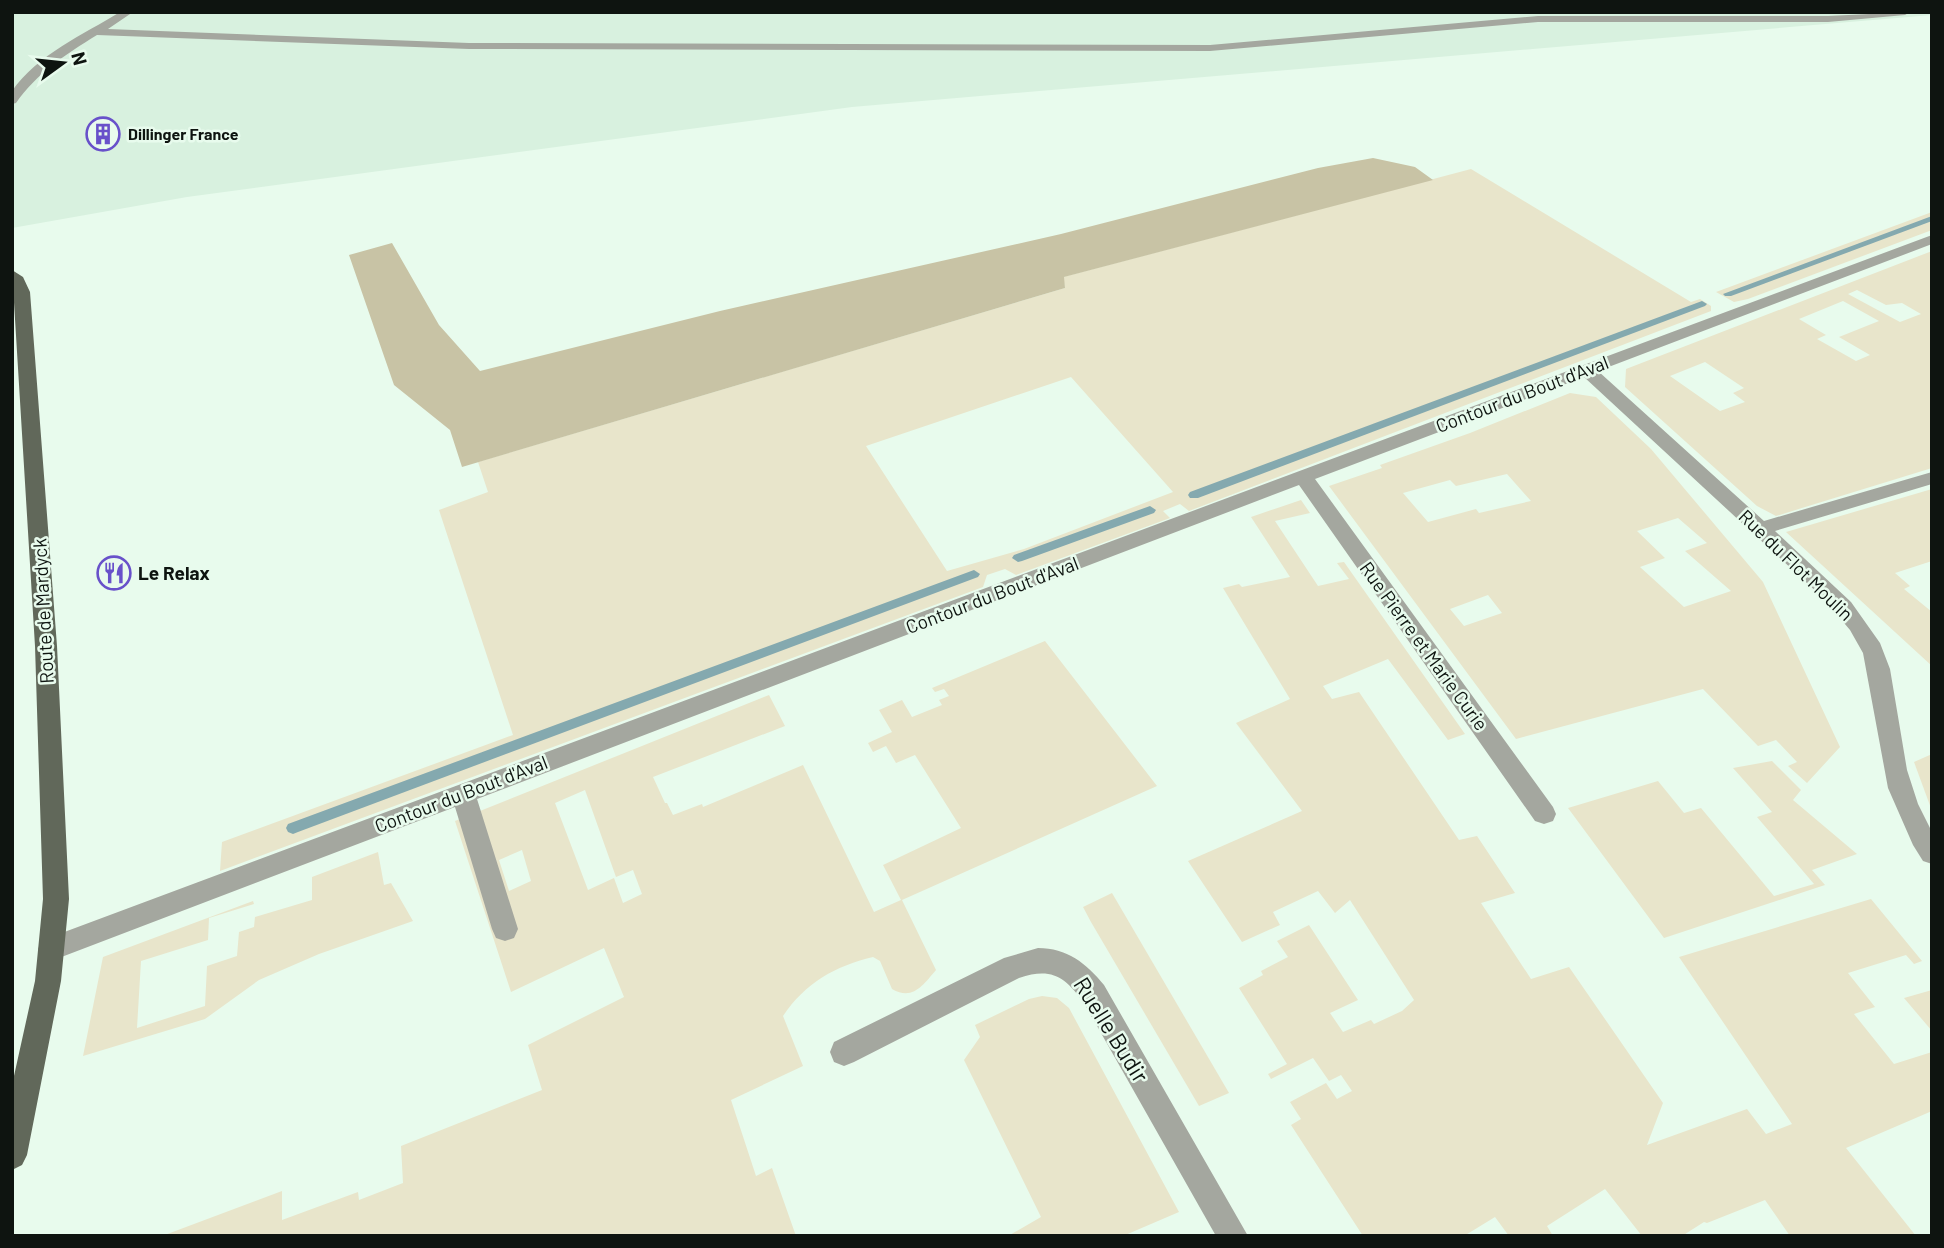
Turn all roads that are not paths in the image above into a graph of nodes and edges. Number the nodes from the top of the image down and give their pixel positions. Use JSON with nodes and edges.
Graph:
{"nodes":[{"id":1,"x":128,"y":12,"type":"edge"},
{"id":2,"x":1905,"y":12,"type":"edge"},
{"id":3,"x":96,"y":32,"type":"junction"},
{"id":4,"x":12,"y":100,"type":"edge"},
{"id":5,"x":1932,"y":239,"type":"edge"},
{"id":6,"x":12,"y":275,"type":"edge"},
{"id":7,"x":1587,"y":370,"type":"junction"},
{"id":8,"x":1304,"y":478,"type":"junction"},
{"id":9,"x":1932,"y":478,"type":"edge"},
{"id":10,"x":1759,"y":529,"type":"junction"},
{"id":11,"x":463,"y":793,"type":"junction"},
{"id":12,"x":1544,"y":814,"type":"dead end"},
{"id":13,"x":1932,"y":853,"type":"edge"},
{"id":14,"x":505,"y":929,"type":"dead end"},
{"id":15,"x":51,"y":950,"type":"junction"},
{"id":16,"x":844,"y":1052,"type":"dead end"},
{"id":17,"x":12,"y":1156,"type":"edge"},
{"id":18,"x":1233,"y":1236,"type":"edge"}],
"edges":[{"from":1,"to":3,"type":"street"},
{"from":2,"to":3,"type":"street"},
{"from":3,"to":4,"type":"street"},
{"from":5,"to":7,"type":"street","name":"Contour du Bout d'Aval"},
{"from":6,"to":15,"type":"main road","name":"Route de Mardyck"},
{"from":7,"to":8,"type":"street","name":"Contour du Bout d'Aval"},
{"from":7,"to":10,"type":"street","name":"Rue du Flot Moulin"},
{"from":8,"to":11,"type":"street","name":"Contour du Bout d'Aval"},
{"from":8,"to":12,"type":"street","name":"Rue Pierre et Marie Curie"},
{"from":9,"to":10,"type":"street"},
{"from":10,"to":13,"type":"street","name":"Rue du Flot Moulin"},
{"from":11,"to":14,"type":"street"},
{"from":11,"to":15,"type":"street","name":"Contour du Bout d'Aval"},
{"from":15,"to":17,"type":"main road","name":"Route de Mardyck"},
{"from":16,"to":18,"type":"street","name":"Ruelle Budir"}]}
